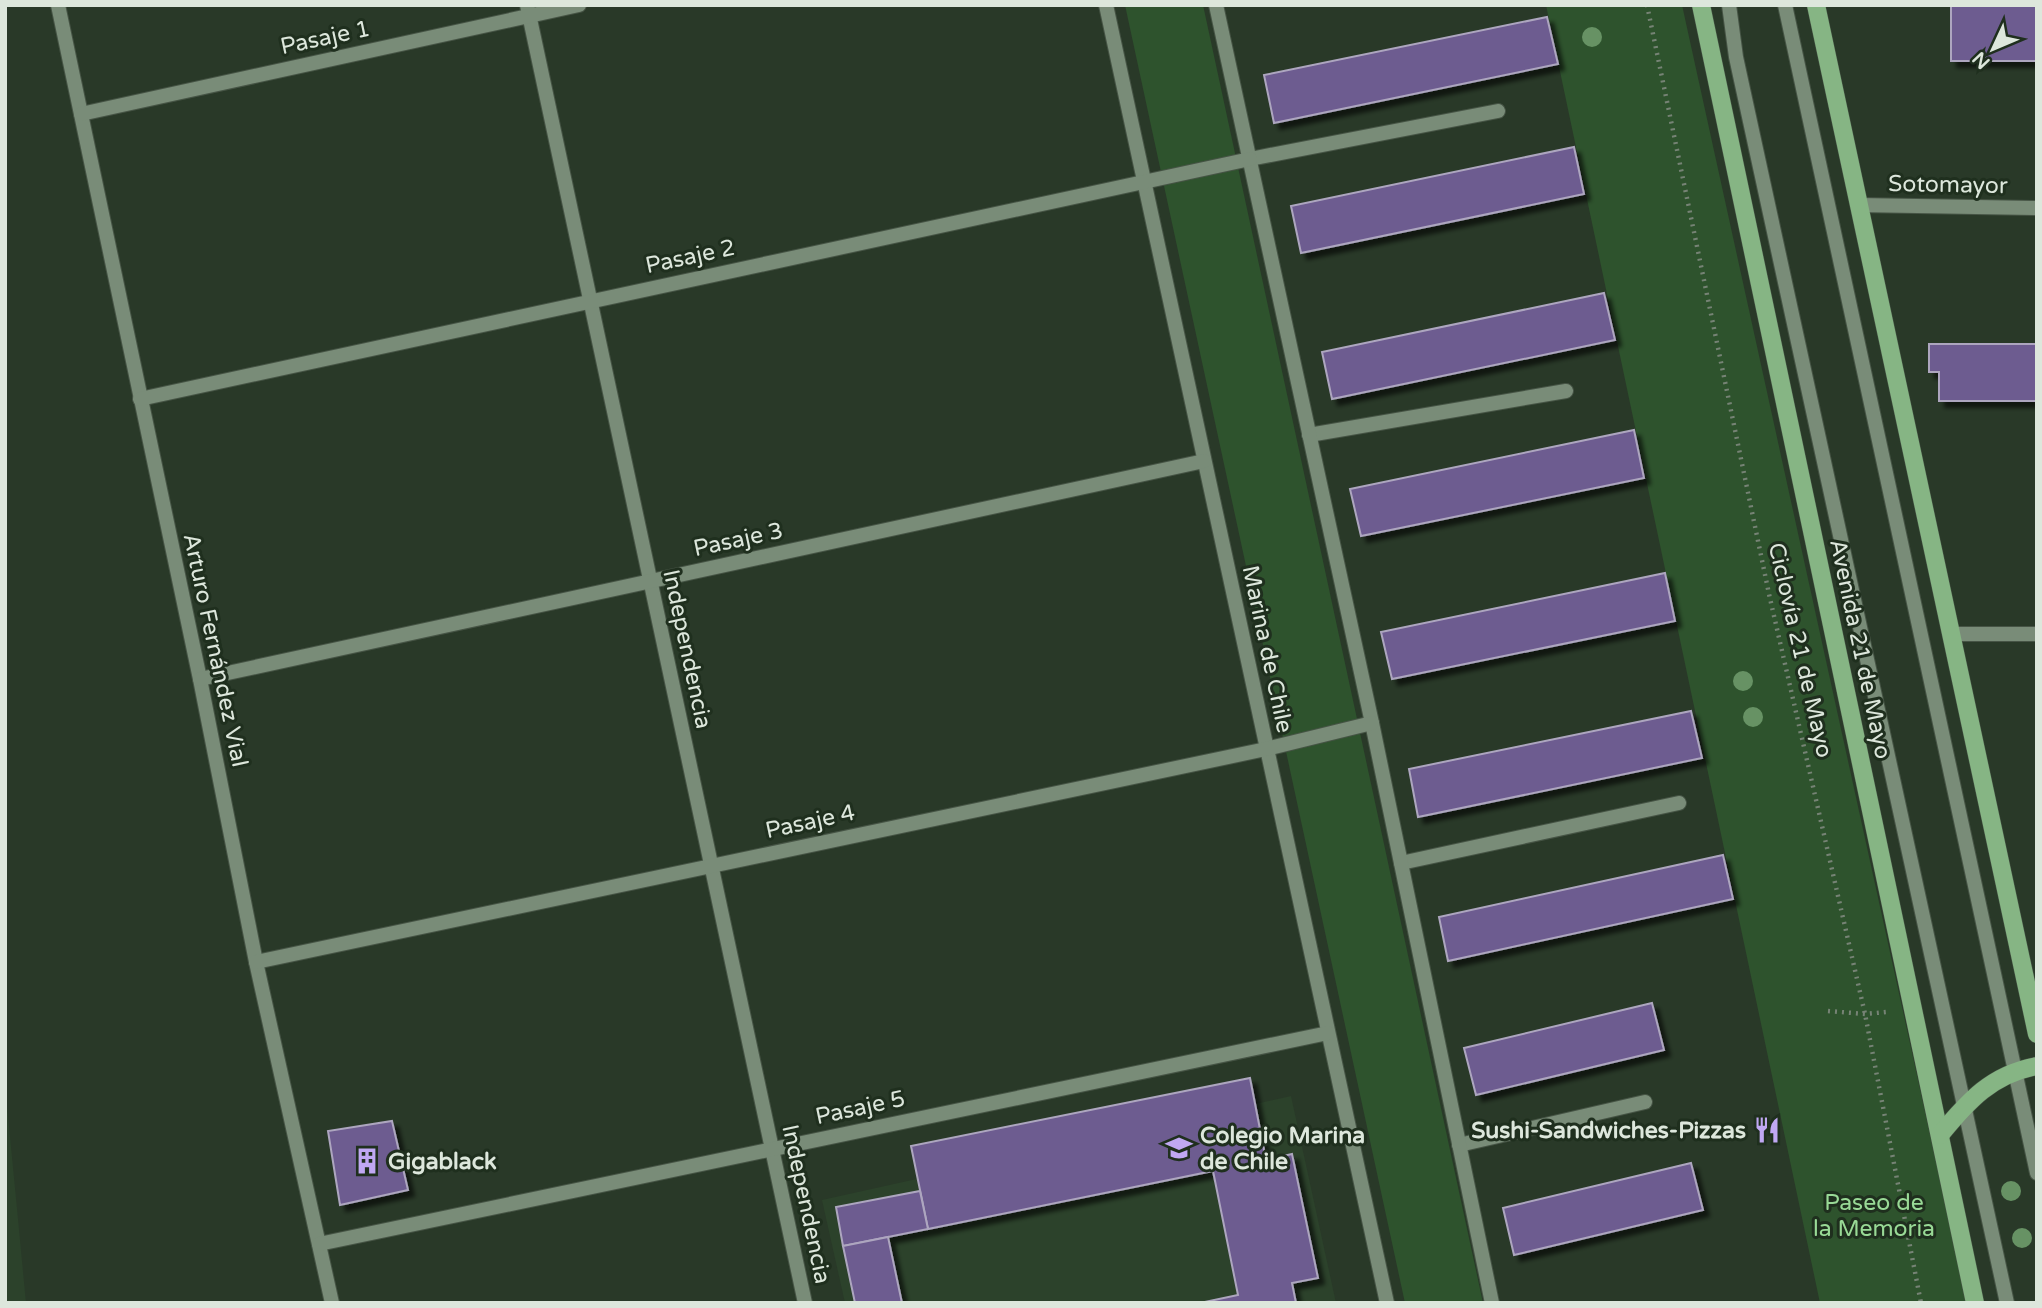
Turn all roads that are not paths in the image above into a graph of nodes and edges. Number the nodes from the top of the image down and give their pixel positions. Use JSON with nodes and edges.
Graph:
{"nodes":[{"id":1,"x":58,"y":5,"type":"edge"},
{"id":2,"x":579,"y":5,"type":"edge"},
{"id":3,"x":1105,"y":5,"type":"edge"},
{"id":4,"x":1216,"y":5,"type":"edge"},
{"id":5,"x":1701,"y":5,"type":"edge"},
{"id":6,"x":1729,"y":5,"type":"edge"},
{"id":7,"x":1785,"y":5,"type":"edge"},
{"id":8,"x":1816,"y":5,"type":"edge"},
{"id":9,"x":528,"y":11,"type":"edge"},
{"id":10,"x":1498,"y":111,"type":"dead end"},
{"id":11,"x":81,"y":114,"type":"junction"},
{"id":12,"x":1250,"y":159,"type":"junction"},
{"id":13,"x":1143,"y":182,"type":"junction"},
{"id":14,"x":1858,"y":205,"type":"junction"},
{"id":15,"x":2037,"y":208,"type":"edge"},
{"id":16,"x":590,"y":301,"type":"junction"},
{"id":17,"x":1566,"y":391,"type":"dead end"},
{"id":18,"x":140,"y":399,"type":"junction"},
{"id":19,"x":1309,"y":435,"type":"junction"},
{"id":20,"x":1204,"y":461,"type":"junction"},
{"id":21,"x":651,"y":581,"type":"junction"},
{"id":22,"x":1951,"y":634,"type":"junction"},
{"id":23,"x":2037,"y":634,"type":"edge"},
{"id":24,"x":200,"y":678,"type":"junction"},
{"id":25,"x":1372,"y":723,"type":"junction"},
{"id":26,"x":1266,"y":749,"type":"junction"},
{"id":27,"x":1679,"y":803,"type":"dead end"},
{"id":28,"x":1401,"y":863,"type":"junction"},
{"id":29,"x":711,"y":865,"type":"junction"},
{"id":30,"x":256,"y":962,"type":"junction"},
{"id":31,"x":1328,"y":1033,"type":"junction"},
{"id":32,"x":2037,"y":1034,"type":"edge"},
{"id":33,"x":2037,"y":1066,"type":"edge"},
{"id":34,"x":2014,"y":1070,"type":"junction"},
{"id":35,"x":1645,"y":1102,"type":"dead end"},
{"id":36,"x":1964,"y":1105,"type":"junction"},
{"id":37,"x":1940,"y":1135,"type":"junction"},
{"id":38,"x":1460,"y":1145,"type":"junction"},
{"id":39,"x":772,"y":1149,"type":"junction"},
{"id":40,"x":2037,"y":1173,"type":"edge"},
{"id":41,"x":318,"y":1244,"type":"junction"},
{"id":42,"x":332,"y":1303,"type":"edge"},
{"id":43,"x":805,"y":1303,"type":"edge"},
{"id":44,"x":1387,"y":1303,"type":"edge"},
{"id":45,"x":1492,"y":1303,"type":"edge"},
{"id":46,"x":1975,"y":1303,"type":"edge"},
{"id":47,"x":2007,"y":1303,"type":"edge"}],
"edges":[{"from":1,"to":11,"type":"street","name":"Arturo Fernández Vial"},
{"from":2,"to":9,"type":"street","name":"Pasaje 1"},
{"from":3,"to":13,"type":"street","name":"Marina de Chile"},
{"from":4,"to":12,"type":"street"},
{"from":5,"to":37,"type":"main road","name":"Avenida 21 de Mayo"},
{"from":6,"to":36,"type":"street"},
{"from":7,"to":34,"type":"street"},
{"from":8,"to":14,"type":"main road"},
{"from":9,"to":11,"type":"street","name":"Pasaje 1"},
{"from":9,"to":16,"type":"street","name":"Independencia"},
{"from":10,"to":12,"type":"street","name":"Pasaje 2"},
{"from":11,"to":18,"type":"street","name":"Arturo Fernández Vial"},
{"from":12,"to":13,"type":"street","name":"Pasaje 2"},
{"from":12,"to":19,"type":"street"},
{"from":13,"to":16,"type":"street","name":"Pasaje 2"},
{"from":13,"to":20,"type":"street","name":"Marina de Chile"},
{"from":14,"to":15,"type":"street","name":"Sotomayor"},
{"from":14,"to":22,"type":"main road"},
{"from":16,"to":18,"type":"street","name":"Pasaje 2"},
{"from":16,"to":21,"type":"street","name":"Independencia"},
{"from":17,"to":19,"type":"street"},
{"from":18,"to":24,"type":"street","name":"Arturo Fernández Vial"},
{"from":19,"to":25,"type":"street"},
{"from":20,"to":21,"type":"street","name":"Pasaje 3"},
{"from":20,"to":26,"type":"street","name":"Marina de Chile"},
{"from":21,"to":24,"type":"street","name":"Pasaje 3"},
{"from":21,"to":29,"type":"street","name":"Independencia"},
{"from":22,"to":23,"type":"street"},
{"from":22,"to":32,"type":"main road"},
{"from":24,"to":30,"type":"street","name":"Arturo Fernández Vial"},
{"from":25,"to":26,"type":"street","name":"Pasaje 4"},
{"from":25,"to":28,"type":"street"},
{"from":26,"to":29,"type":"street","name":"Pasaje 4"},
{"from":26,"to":31,"type":"street","name":"Marina de Chile"},
{"from":27,"to":28,"type":"street"},
{"from":28,"to":38,"type":"street"},
{"from":29,"to":30,"type":"street","name":"Pasaje 4"},
{"from":29,"to":39,"type":"street","name":"Independencia"},
{"from":30,"to":41,"type":"street","name":"Arturo Fernández Vial"},
{"from":31,"to":39,"type":"street","name":"Pasaje 5"},
{"from":31,"to":44,"type":"street","name":"Marina de Chile"},
{"from":33,"to":34,"type":"main road"},
{"from":34,"to":36,"type":"main road"},
{"from":34,"to":40,"type":"street"},
{"from":35,"to":38,"type":"street"},
{"from":36,"to":37,"type":"main road"},
{"from":36,"to":47,"type":"street"},
{"from":37,"to":46,"type":"main road","name":"Avenida 21 de Mayo"},
{"from":38,"to":45,"type":"street"},
{"from":39,"to":41,"type":"street","name":"Pasaje 5"},
{"from":39,"to":43,"type":"street","name":"Independencia"},
{"from":41,"to":42,"type":"street","name":"Arturo Fernández Vial"}]}
